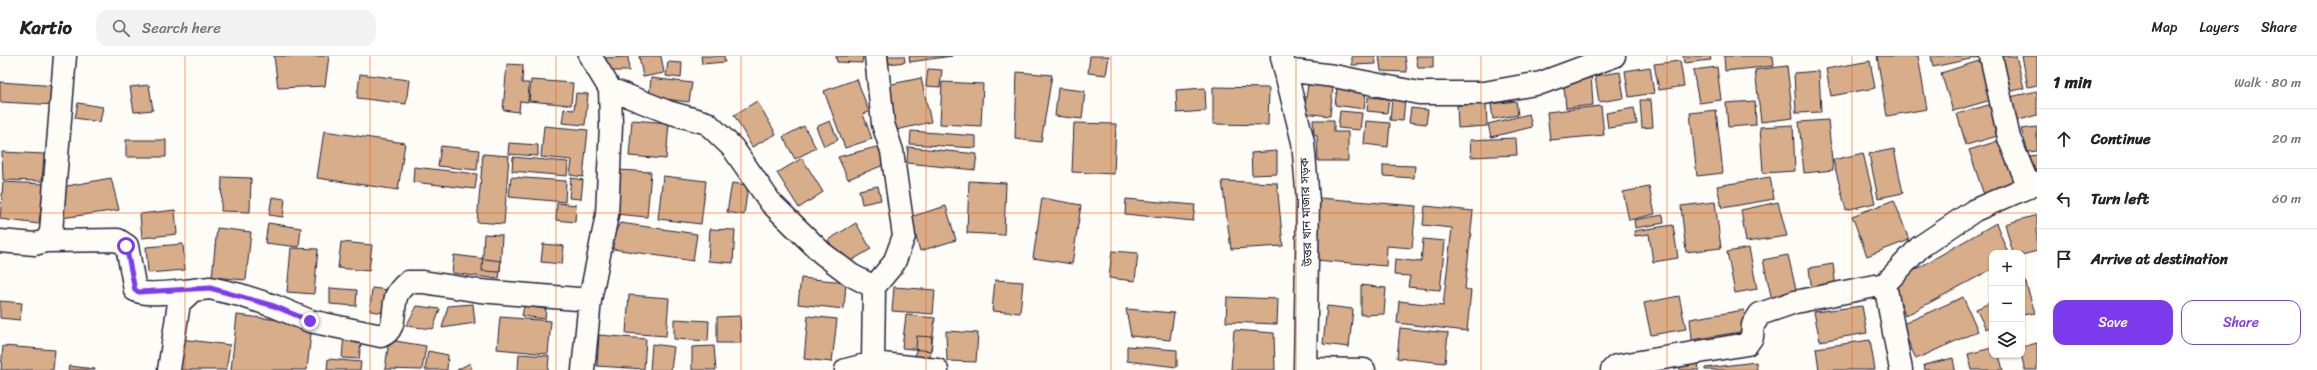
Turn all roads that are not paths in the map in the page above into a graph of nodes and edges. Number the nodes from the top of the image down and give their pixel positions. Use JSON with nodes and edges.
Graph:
{"nodes":[{"id":1,"x":65,"y":56,"type":"edge"},
{"id":2,"x":590,"y":56,"type":"edge"},
{"id":3,"x":876,"y":56,"type":"edge"},
{"id":4,"x":1614,"y":56,"type":"edge"},
{"id":5,"x":1991,"y":56,"type":"edge"},
{"id":6,"x":1283,"y":63,"type":"edge"},
{"id":7,"x":610,"y":89,"type":"junction"},
{"id":8,"x":2033,"y":185,"type":"edge"},
{"id":9,"x":0,"y":241,"type":"edge"},
{"id":10,"x":46,"y":241,"type":"junction"},
{"id":11,"x":1885,"y":284,"type":"junction"},
{"id":12,"x":874,"y":287,"type":"junction"},
{"id":13,"x":193,"y":290,"type":"junction"},
{"id":14,"x":590,"y":300,"type":"junction"},
{"id":15,"x":873,"y":366,"type":"edge"},
{"id":16,"x":1305,"y":369,"type":"edge"},
{"id":17,"x":169,"y":370,"type":"edge"},
{"id":18,"x":583,"y":370,"type":"edge"},
{"id":19,"x":846,"y":370,"type":"edge"},
{"id":20,"x":937,"y":370,"type":"edge"},
{"id":21,"x":1364,"y":370,"type":"edge"},
{"id":22,"x":1612,"y":370,"type":"edge"},
{"id":23,"x":1901,"y":370,"type":"edge"}],
"edges":[{"from":1,"to":10,"type":"street"},
{"from":2,"to":7,"type":"street"},
{"from":3,"to":12,"type":"street"},
{"from":4,"to":6,"type":"street"},
{"from":5,"to":8,"type":"street"},
{"from":6,"to":16,"type":"street","name":"উত্তর খান মাজার সড়ক"},
{"from":7,"to":12,"type":"street"},
{"from":7,"to":14,"type":"street"},
{"from":8,"to":11,"type":"street"},
{"from":9,"to":10,"type":"street"},
{"from":10,"to":13,"type":"street"},
{"from":11,"to":22,"type":"street"},
{"from":11,"to":23,"type":"street"},
{"from":12,"to":15,"type":"street"},
{"from":13,"to":14,"type":"street"},
{"from":13,"to":17,"type":"street"},
{"from":14,"to":18,"type":"street"},
{"from":15,"to":19,"type":"street"},
{"from":15,"to":20,"type":"street"},
{"from":16,"to":21,"type":"street"}]}
